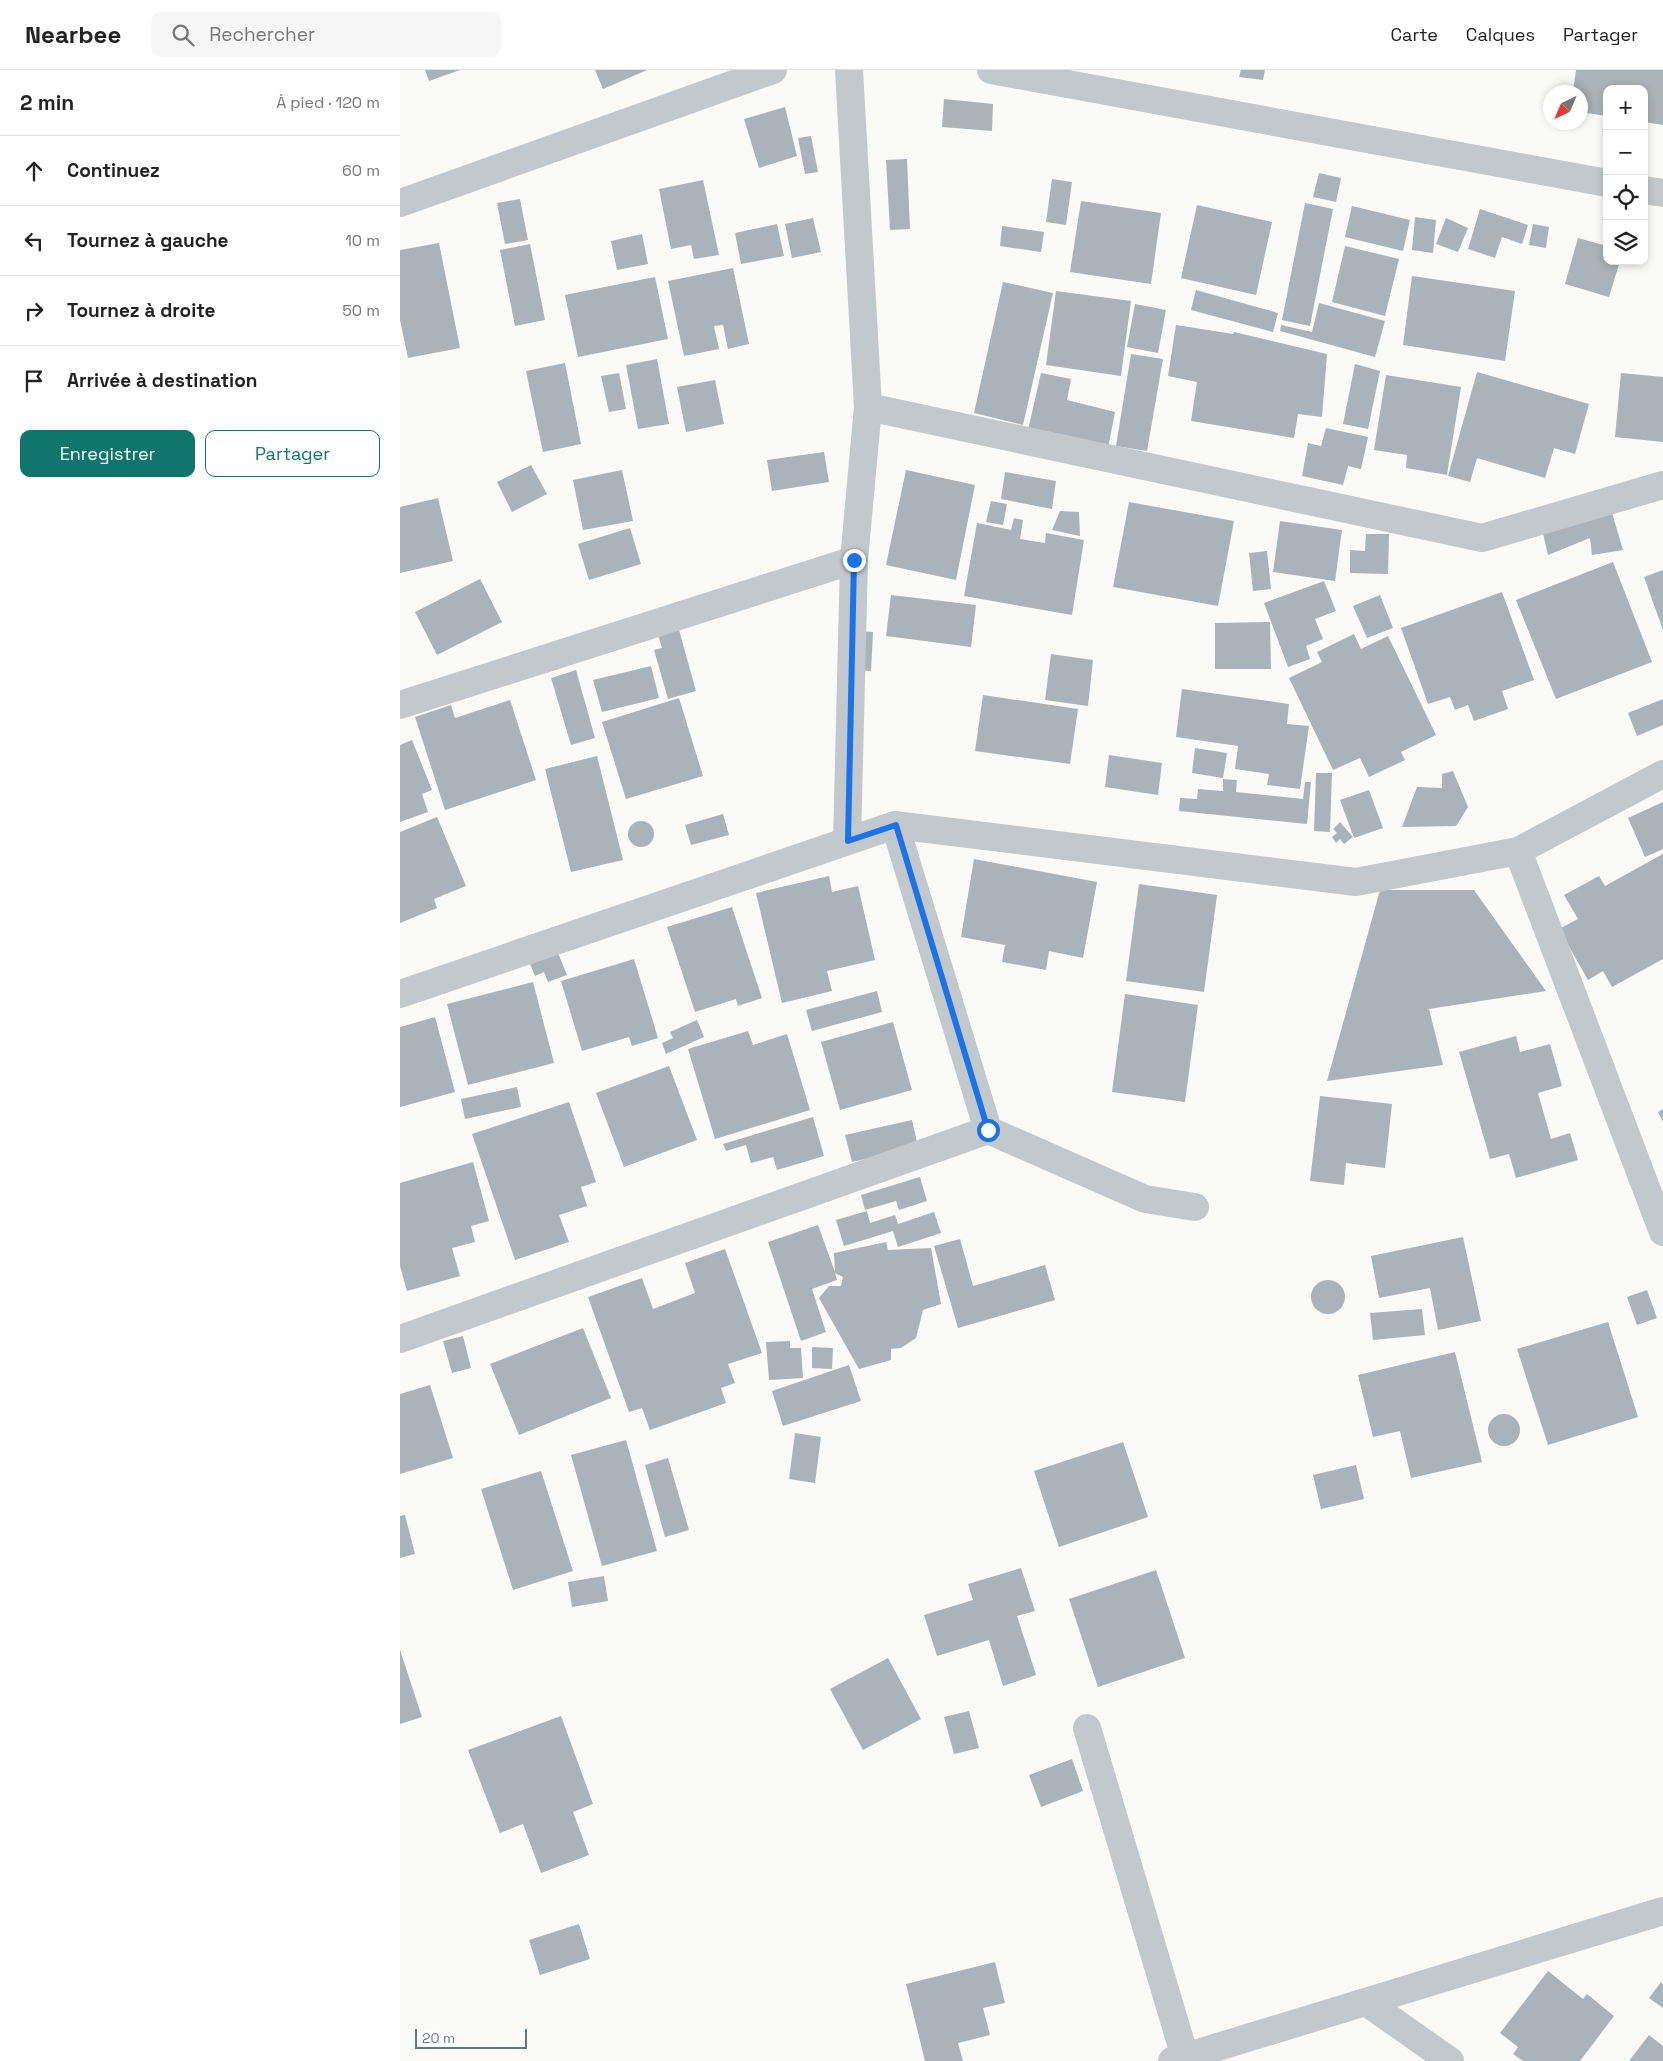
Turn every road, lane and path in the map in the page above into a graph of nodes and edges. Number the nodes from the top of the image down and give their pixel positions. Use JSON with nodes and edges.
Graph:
{"nodes":[{"id":1,"x":773,"y":70,"type":"edge"},
{"id":2,"x":849,"y":70,"type":"edge"},
{"id":3,"x":990,"y":70,"type":"edge"},
{"id":4,"x":1603,"y":182,"type":"edge"},
{"id":5,"x":1648,"y":191,"type":"edge"},
{"id":6,"x":1663,"y":193,"type":"edge"},
{"id":7,"x":400,"y":203,"type":"edge"},
{"id":8,"x":868,"y":407,"type":"junction"},
{"id":9,"x":1663,"y":485,"type":"edge"},
{"id":10,"x":854,"y":560,"type":"junction"},
{"id":11,"x":400,"y":705,"type":"edge"},
{"id":12,"x":1663,"y":774,"type":"edge"},
{"id":13,"x":896,"y":825,"type":"junction"},
{"id":14,"x":848,"y":841,"type":"junction"},
{"id":15,"x":1518,"y":851,"type":"junction"},
{"id":16,"x":400,"y":994,"type":"edge"},
{"id":17,"x":988,"y":1130,"type":"junction"},
{"id":18,"x":1195,"y":1207,"type":"dead end"},
{"id":19,"x":1663,"y":1232,"type":"edge"},
{"id":20,"x":400,"y":1339,"type":"edge"},
{"id":21,"x":1087,"y":1728,"type":"dead end"},
{"id":22,"x":1663,"y":1911,"type":"edge"},
{"id":23,"x":1366,"y":2002,"type":"junction"},
{"id":24,"x":1222,"y":2054,"type":"edge"},
{"id":25,"x":1179,"y":2059,"type":"edge"},
{"id":26,"x":1450,"y":2061,"type":"edge"}],
"edges":[{"from":1,"to":7,"type":"street"},
{"from":2,"to":8,"type":"street"},
{"from":3,"to":4,"type":"street"},
{"from":5,"to":6,"type":"street"},
{"from":8,"to":9,"type":"street"},
{"from":8,"to":10,"type":"street"},
{"from":10,"to":11,"type":"street"},
{"from":10,"to":14,"type":"street"},
{"from":12,"to":15,"type":"street"},
{"from":13,"to":14,"type":"street"},
{"from":13,"to":15,"type":"street"},
{"from":13,"to":17,"type":"street"},
{"from":14,"to":16,"type":"street"},
{"from":15,"to":19,"type":"street"},
{"from":17,"to":18,"type":"street"},
{"from":17,"to":20,"type":"street"},
{"from":21,"to":25,"type":"street"},
{"from":22,"to":23,"type":"street"},
{"from":23,"to":24,"type":"street"},
{"from":23,"to":26,"type":"street"},
{"from":24,"to":25,"type":"street"}]}
